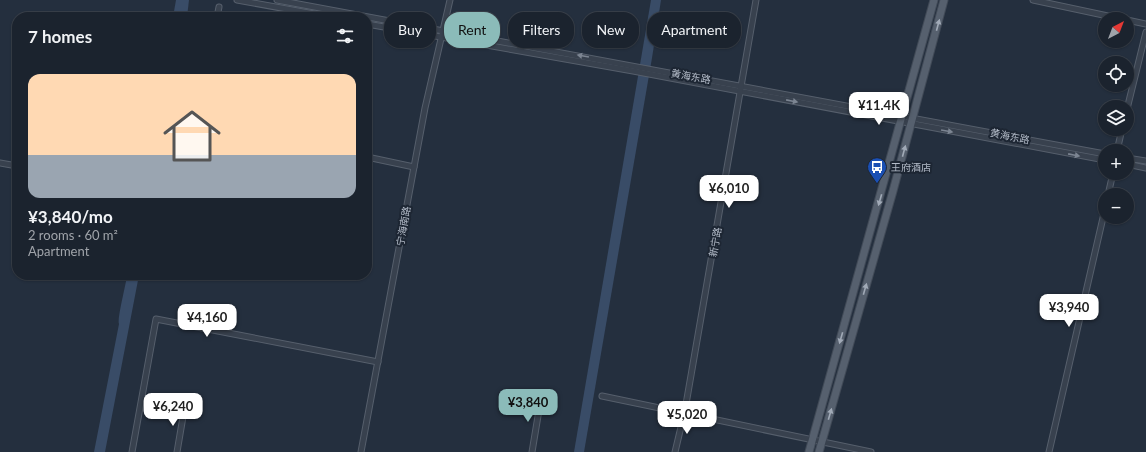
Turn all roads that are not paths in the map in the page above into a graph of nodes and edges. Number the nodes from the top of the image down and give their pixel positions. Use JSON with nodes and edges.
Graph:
{"nodes":[{"id":1,"x":237,"y":0,"type":"edge"},
{"id":2,"x":277,"y":0,"type":"edge"},
{"id":3,"x":450,"y":0,"type":"edge"},
{"id":4,"x":756,"y":0,"type":"edge"},
{"id":5,"x":934,"y":0,"type":"edge"},
{"id":6,"x":944,"y":0,"type":"edge"},
{"id":7,"x":1033,"y":0,"type":"edge"},
{"id":8,"x":219,"y":7,"type":"dead end"},
{"id":9,"x":218,"y":12,"type":"edge"},
{"id":10,"x":303,"y":12,"type":"edge"},
{"id":11,"x":343,"y":12,"type":"edge"},
{"id":12,"x":1098,"y":14,"type":"edge"},
{"id":13,"x":372,"y":17,"type":"edge"},
{"id":14,"x":1134,"y":21,"type":"edge"},
{"id":15,"x":1146,"y":24,"type":"edge"},
{"id":16,"x":372,"y":25,"type":"edge"},
{"id":17,"x":442,"y":30,"type":"junction"},
{"id":18,"x":1146,"y":32,"type":"edge"},
{"id":19,"x":441,"y":37,"type":"junction"},
{"id":20,"x":634,"y":68,"type":"junction"},
{"id":21,"x":742,"y":88,"type":"junction"},
{"id":22,"x":1129,"y":100,"type":"edge"},
{"id":23,"x":902,"y":119,"type":"junction"},
{"id":24,"x":912,"y":121,"type":"junction"},
{"id":25,"x":1098,"y":153,"type":"edge"},
{"id":26,"x":372,"y":158,"type":"edge"},
{"id":27,"x":1098,"y":159,"type":"edge"},
{"id":28,"x":1134,"y":159,"type":"edge"},
{"id":29,"x":1146,"y":161,"type":"edge"},
{"id":30,"x":0,"y":163,"type":"edge"},
{"id":31,"x":12,"y":165,"type":"edge"},
{"id":32,"x":1134,"y":165,"type":"edge"},
{"id":33,"x":414,"y":167,"type":"junction"},
{"id":34,"x":1146,"y":168,"type":"edge"},
{"id":35,"x":1102,"y":224,"type":"edge"},
{"id":36,"x":378,"y":362,"type":"junction"},
{"id":37,"x":602,"y":396,"type":"dead end"},
{"id":38,"x":541,"y":398,"type":"dead end"},
{"id":39,"x":185,"y":405,"type":"dead end"},
{"id":40,"x":684,"y":413,"type":"junction"},
{"id":41,"x":813,"y":439,"type":"junction"},
{"id":42,"x":822,"y":441,"type":"junction"},
{"id":43,"x":132,"y":452,"type":"edge"},
{"id":44,"x":177,"y":452,"type":"edge"},
{"id":45,"x":361,"y":452,"type":"edge"},
{"id":46,"x":532,"y":452,"type":"edge"},
{"id":47,"x":675,"y":452,"type":"edge"},
{"id":48,"x":809,"y":452,"type":"edge"},
{"id":49,"x":819,"y":452,"type":"edge"},
{"id":50,"x":871,"y":452,"type":"edge"},
{"id":51,"x":1049,"y":452,"type":"edge"}],
"edges":[{"from":1,"to":10,"type":"street"},
{"from":2,"to":11,"type":"street","name":"黄海东路"},
{"from":3,"to":17,"type":"street","name":"宁海南路"},
{"from":4,"to":21,"type":"street","name":"新宁路"},
{"from":5,"to":23,"type":"main road"},
{"from":24,"to":6,"type":"main road","one_way":true},
{"from":7,"to":12,"type":"street"},
{"from":8,"to":9,"type":"street"},
{"from":13,"to":17,"type":"street","name":"黄海东路"},
{"from":14,"to":15,"type":"street"},
{"from":16,"to":19,"type":"street","name":"黄海东路"},
{"from":17,"to":19,"type":"street","name":"宁海南路"},
{"from":20,"to":17,"type":"street","name":"黄海东路","one_way":true},
{"from":18,"to":22,"type":"street"},
{"from":19,"to":20,"type":"street","name":"黄海东路"},
{"from":19,"to":33,"type":"street","name":"宁海南路"},
{"from":20,"to":21,"type":"street","name":"黄海东路"},
{"from":21,"to":23,"type":"street","name":"黄海东路"},
{"from":21,"to":40,"type":"street","name":"新宁路"},
{"from":23,"to":24,"type":"street","name":"黄海东路"},
{"from":23,"to":41,"type":"main road","one_way":true},
{"from":24,"to":25,"type":"street","name":"黄海东路"},
{"from":24,"to":27,"type":"street","name":"黄海东路","one_way":true},
{"from":42,"to":24,"type":"main road","one_way":true},
{"from":26,"to":33,"type":"street"},
{"from":28,"to":29,"type":"street"},
{"from":30,"to":31,"type":"street"},
{"from":32,"to":34,"type":"street"},
{"from":33,"to":36,"type":"street","name":"宁海南路"},
{"from":35,"to":51,"type":"street"},
{"from":36,"to":43,"type":"street"},
{"from":36,"to":45,"type":"street","name":"宁海南路"},
{"from":37,"to":40,"type":"street"},
{"from":38,"to":46,"type":"street"},
{"from":39,"to":44,"type":"street"},
{"from":40,"to":41,"type":"street"},
{"from":40,"to":47,"type":"street","name":"新宁路"},
{"from":41,"to":42,"type":"street"},
{"from":41,"to":48,"type":"main road"},
{"from":42,"to":49,"type":"main road"},
{"from":42,"to":50,"type":"street"}]}
